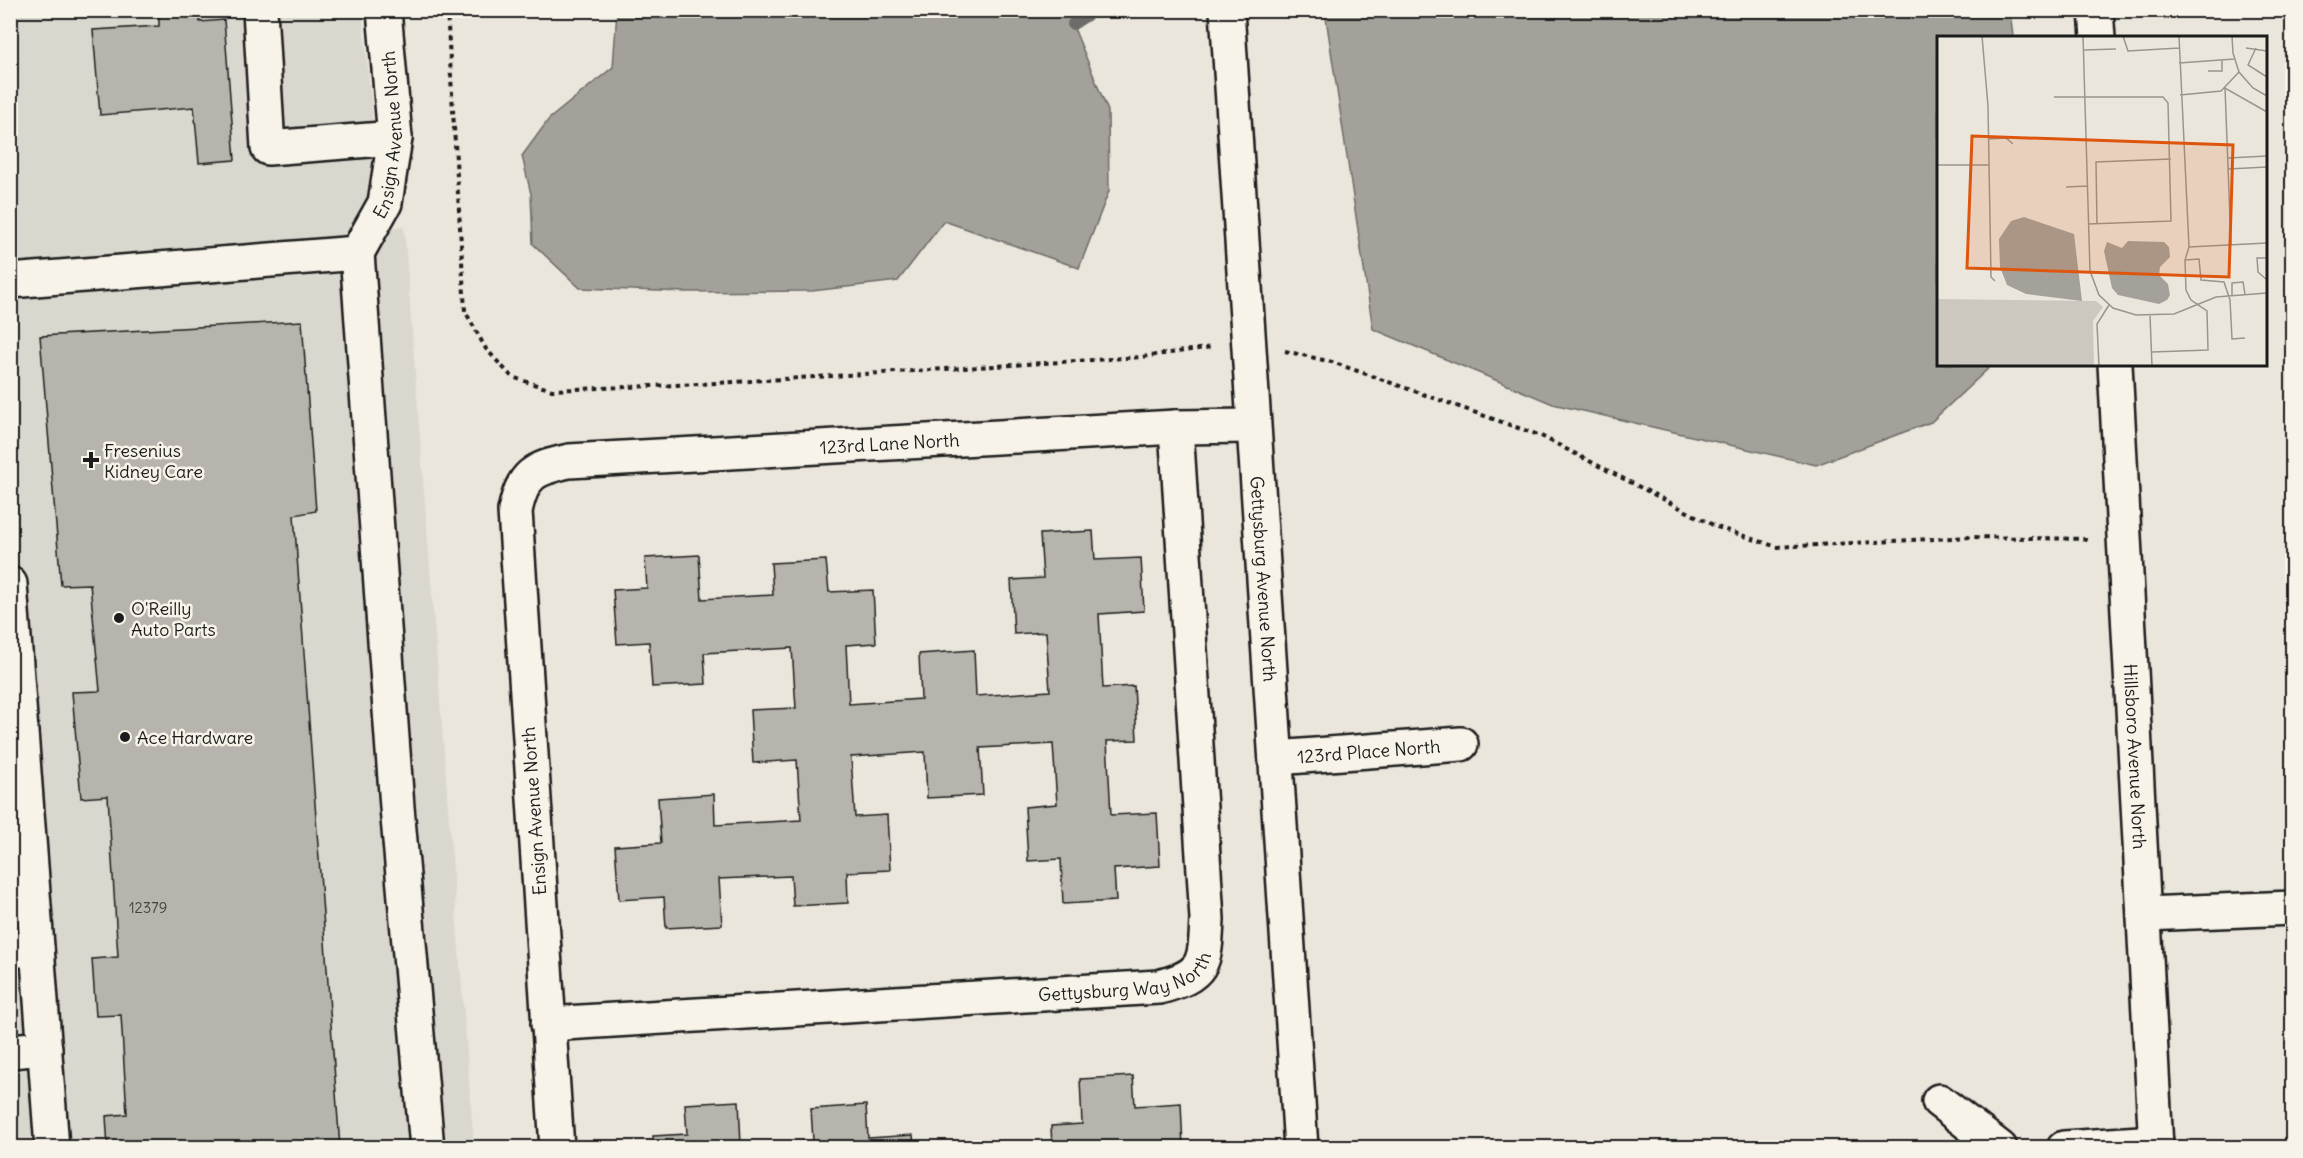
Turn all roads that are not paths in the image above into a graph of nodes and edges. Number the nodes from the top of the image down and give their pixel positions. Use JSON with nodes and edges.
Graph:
{"nodes":[{"id":1,"x":260,"y":10,"type":"edge"},
{"id":2,"x":384,"y":10,"type":"edge"},
{"id":3,"x":1227,"y":10,"type":"edge"},
{"id":4,"x":2096,"y":10,"type":"edge"},
{"id":5,"x":2098,"y":36,"type":"edge"},
{"id":6,"x":395,"y":138,"type":"junction"},
{"id":7,"x":357,"y":253,"type":"junction"},
{"id":8,"x":10,"y":282,"type":"edge"},
{"id":9,"x":2115,"y":366,"type":"edge"},
{"id":10,"x":1253,"y":426,"type":"junction"},
{"id":11,"x":1176,"y":427,"type":"junction"},
{"id":12,"x":527,"y":477,"type":"joint"},
{"id":13,"x":10,"y":584,"type":"edge"},
{"id":14,"x":1461,"y":744,"type":"dead end"},
{"id":15,"x":1276,"y":758,"type":"junction"},
{"id":16,"x":2292,"y":908,"type":"edge"},
{"id":17,"x":2145,"y":914,"type":"junction"},
{"id":18,"x":24,"y":950,"type":"edge"},
{"id":19,"x":548,"y":1024,"type":"junction"},
{"id":20,"x":45,"y":1048,"type":"junction"},
{"id":21,"x":10,"y":1051,"type":"edge"},
{"id":22,"x":1939,"y":1101,"type":"dead end"},
{"id":23,"x":2156,"y":1145,"type":"edge"},
{"id":24,"x":52,"y":1148,"type":"edge"},
{"id":25,"x":427,"y":1148,"type":"edge"},
{"id":26,"x":557,"y":1148,"type":"edge"},
{"id":27,"x":1301,"y":1148,"type":"edge"},
{"id":28,"x":2000,"y":1148,"type":"edge"},
{"id":29,"x":2064,"y":1148,"type":"edge"}],
"edges":[{"from":1,"to":6,"type":"street"},
{"from":2,"to":6,"type":"street","name":"Ensign Avenue North"},
{"from":3,"to":10,"type":"street","name":"Gettysburg Avenue North"},
{"from":4,"to":5,"type":"street"},
{"from":6,"to":7,"type":"street","name":"Ensign Avenue North"},
{"from":7,"to":8,"type":"street"},
{"from":7,"to":25,"type":"street"},
{"from":9,"to":17,"type":"street","name":"Hillsboro Avenue North"},
{"from":10,"to":11,"type":"street","name":"123rd Lane North"},
{"from":10,"to":15,"type":"street","name":"Gettysburg Avenue North"},
{"from":11,"to":12,"type":"street","name":"123rd Lane North"},
{"from":11,"to":19,"type":"street","name":"Gettysburg Way North"},
{"from":12,"to":19,"type":"street","name":"Ensign Avenue North"},
{"from":13,"to":18,"type":"street"},
{"from":14,"to":15,"type":"street","name":"123rd Place North"},
{"from":15,"to":27,"type":"street","name":"Gettysburg Avenue North"},
{"from":16,"to":17,"type":"street"},
{"from":17,"to":23,"type":"street","name":"Hillsboro Avenue North"},
{"from":18,"to":20,"type":"street"},
{"from":19,"to":26,"type":"street","name":"Ensign Avenue North"},
{"from":20,"to":21,"type":"street"},
{"from":20,"to":24,"type":"street"},
{"from":22,"to":28,"type":"street"},
{"from":23,"to":29,"type":"street"}]}
